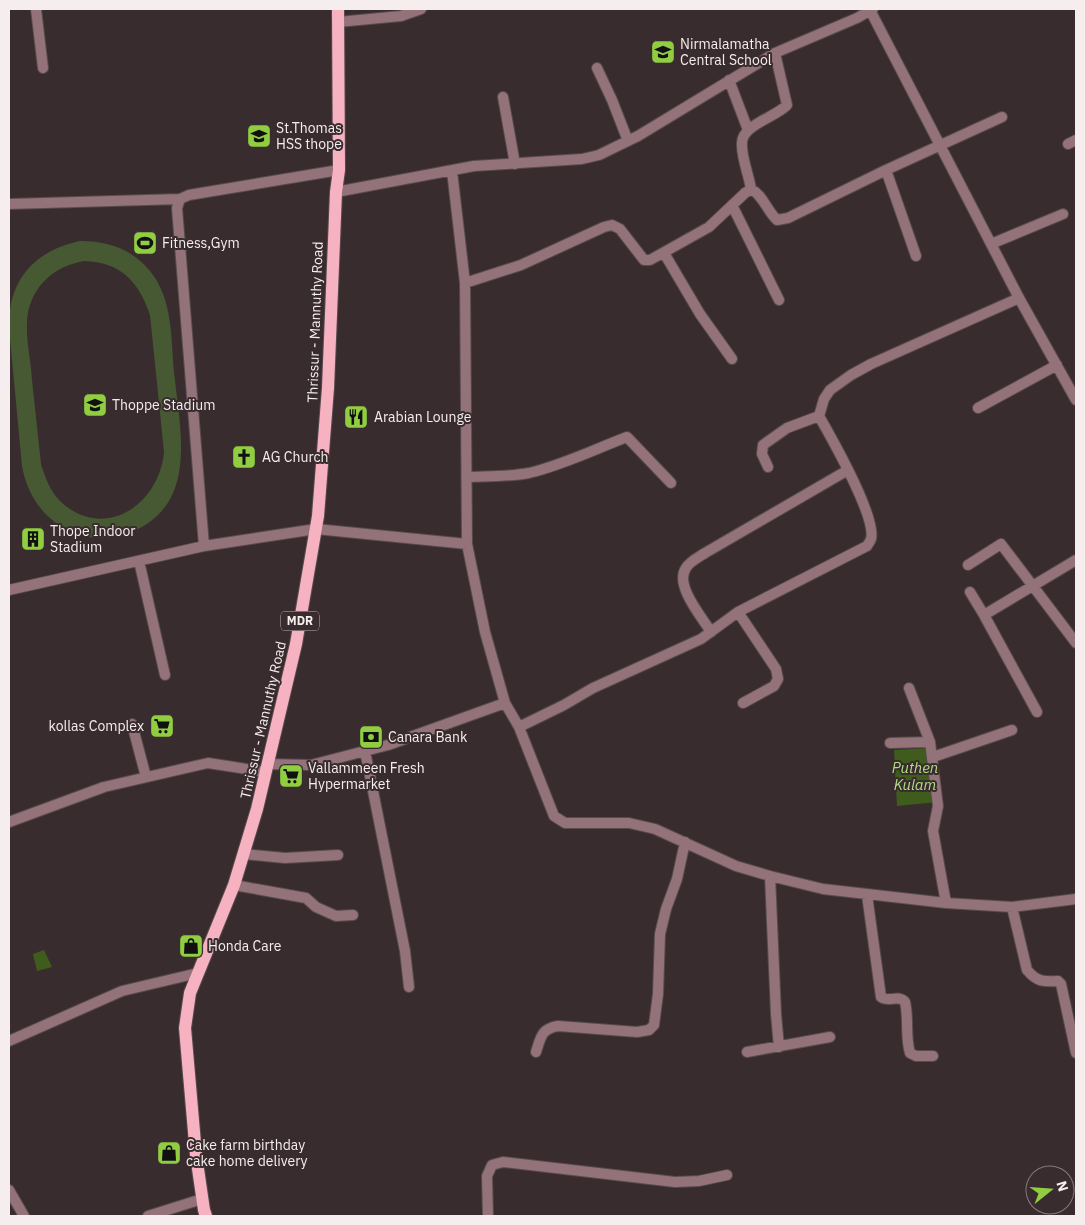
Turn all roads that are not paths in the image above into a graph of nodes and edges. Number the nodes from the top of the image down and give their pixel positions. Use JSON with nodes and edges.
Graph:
{"nodes":[{"id":1,"x":36,"y":9,"type":"edge"},
{"id":2,"x":338,"y":9,"type":"edge"},
{"id":3,"x":421,"y":9,"type":"edge"},
{"id":4,"x":871,"y":10,"type":"edge"},
{"id":5,"x":856,"y":13,"type":"edge"},
{"id":6,"x":338,"y":22,"type":"junction"},
{"id":7,"x":775,"y":53,"type":"junction"},
{"id":8,"x":43,"y":68,"type":"dead end"},
{"id":9,"x":597,"y":68,"type":"dead end"},
{"id":10,"x":729,"y":80,"type":"junction"},
{"id":11,"x":503,"y":97,"type":"dead end"},
{"id":12,"x":1002,"y":117,"type":"dead end"},
{"id":13,"x":748,"y":130,"type":"junction"},
{"id":14,"x":628,"y":141,"type":"junction"},
{"id":15,"x":939,"y":145,"type":"junction"},
{"id":16,"x":515,"y":164,"type":"junction"},
{"id":17,"x":339,"y":170,"type":"junction"},
{"id":18,"x":886,"y":170,"type":"junction"},
{"id":19,"x":452,"y":171,"type":"junction"},
{"id":20,"x":751,"y":189,"type":"junction"},
{"id":21,"x":336,"y":192,"type":"junction"},
{"id":22,"x":180,"y":199,"type":"junction"},
{"id":23,"x":9,"y":204,"type":"edge"},
{"id":24,"x":732,"y":205,"type":"junction"},
{"id":25,"x":1063,"y":214,"type":"dead end"},
{"id":26,"x":991,"y":244,"type":"junction"},
{"id":27,"x":664,"y":253,"type":"junction"},
{"id":28,"x":916,"y":256,"type":"dead end"},
{"id":29,"x":465,"y":283,"type":"junction"},
{"id":30,"x":1019,"y":298,"type":"junction"},
{"id":31,"x":779,"y":300,"type":"dead end"},
{"id":32,"x":732,"y":359,"type":"dead end"},
{"id":33,"x":1057,"y":365,"type":"junction"},
{"id":34,"x":1076,"y":400,"type":"edge"},
{"id":35,"x":978,"y":408,"type":"dead end"},
{"id":36,"x":819,"y":416,"type":"junction"},
{"id":37,"x":768,"y":466,"type":"dead end"},
{"id":38,"x":848,"y":470,"type":"junction"},
{"id":39,"x":467,"y":476,"type":"junction"},
{"id":40,"x":671,"y":484,"type":"dead end"},
{"id":41,"x":316,"y":529,"type":"junction"},
{"id":42,"x":467,"y":544,"type":"junction"},
{"id":43,"x":204,"y":546,"type":"junction"},
{"id":44,"x":1076,"y":560,"type":"edge"},
{"id":45,"x":140,"y":561,"type":"junction"},
{"id":46,"x":968,"y":565,"type":"dead end"},
{"id":47,"x":1032,"y":586,"type":"junction"},
{"id":48,"x":9,"y":590,"type":"edge"},
{"id":49,"x":970,"y":592,"type":"dead end"},
{"id":50,"x":738,"y":612,"type":"junction"},
{"id":51,"x":984,"y":615,"type":"junction"},
{"id":52,"x":711,"y":632,"type":"junction"},
{"id":53,"x":1076,"y":643,"type":"edge"},
{"id":54,"x":165,"y":675,"type":"dead end"},
{"id":55,"x":909,"y":688,"type":"dead end"},
{"id":56,"x":505,"y":703,"type":"junction"},
{"id":57,"x":743,"y":703,"type":"dead end"},
{"id":58,"x":1037,"y":712,"type":"dead end"},
{"id":59,"x":132,"y":724,"type":"dead end"},
{"id":60,"x":519,"y":727,"type":"junction"},
{"id":61,"x":1012,"y":730,"type":"dead end"},
{"id":62,"x":930,"y":742,"type":"junction"},
{"id":63,"x":890,"y":744,"type":"dead end"},
{"id":64,"x":364,"y":751,"type":"junction"},
{"id":65,"x":933,"y":758,"type":"junction"},
{"id":66,"x":267,"y":768,"type":"junction"},
{"id":67,"x":146,"y":777,"type":"junction"},
{"id":68,"x":9,"y":822,"type":"edge"},
{"id":69,"x":684,"y":842,"type":"junction"},
{"id":70,"x":243,"y":854,"type":"junction"},
{"id":71,"x":338,"y":855,"type":"dead end"},
{"id":72,"x":770,"y":876,"type":"junction"},
{"id":73,"x":234,"y":885,"type":"junction"},
{"id":74,"x":868,"y":895,"type":"junction"},
{"id":75,"x":1076,"y":899,"type":"edge"},
{"id":76,"x":946,"y":903,"type":"junction"},
{"id":77,"x":1012,"y":907,"type":"junction"},
{"id":78,"x":353,"y":915,"type":"dead end"},
{"id":79,"x":198,"y":973,"type":"junction"},
{"id":80,"x":409,"y":987,"type":"dead end"},
{"id":81,"x":830,"y":1037,"type":"dead end"},
{"id":82,"x":9,"y":1041,"type":"edge"},
{"id":83,"x":779,"y":1048,"type":"junction"},
{"id":84,"x":536,"y":1052,"type":"dead end"},
{"id":85,"x":747,"y":1052,"type":"dead end"},
{"id":86,"x":1076,"y":1053,"type":"edge"},
{"id":87,"x":933,"y":1056,"type":"dead end"},
{"id":88,"x":727,"y":1174,"type":"dead end"},
{"id":89,"x":9,"y":1190,"type":"edge"},
{"id":90,"x":202,"y":1200,"type":"junction"},
{"id":91,"x":24,"y":1216,"type":"edge"},
{"id":92,"x":148,"y":1216,"type":"edge"},
{"id":93,"x":206,"y":1216,"type":"edge"},
{"id":94,"x":488,"y":1216,"type":"edge"}],
"edges":[{"from":1,"to":8,"type":"street"},
{"from":2,"to":6,"type":"main road","name":"Thrissur - Mannuthy Road","number":"MDR"},
{"from":3,"to":6,"type":"street"},
{"from":4,"to":5,"type":"street"},
{"from":4,"to":15,"type":"street"},
{"from":5,"to":7,"type":"street"},
{"from":6,"to":17,"type":"main road","name":"Thrissur - Mannuthy Road","number":"MDR"},
{"from":7,"to":10,"type":"street"},
{"from":7,"to":13,"type":"street"},
{"from":9,"to":14,"type":"street"},
{"from":10,"to":13,"type":"street"},
{"from":10,"to":14,"type":"street"},
{"from":11,"to":16,"type":"street"},
{"from":12,"to":15,"type":"street"},
{"from":13,"to":20,"type":"street"},
{"from":14,"to":16,"type":"street"},
{"from":15,"to":18,"type":"street"},
{"from":15,"to":26,"type":"street"},
{"from":16,"to":19,"type":"street"},
{"from":17,"to":21,"type":"main road","name":"Thrissur - Mannuthy Road","number":"MDR"},
{"from":17,"to":22,"type":"street"},
{"from":18,"to":20,"type":"street"},
{"from":18,"to":28,"type":"street"},
{"from":19,"to":21,"type":"street"},
{"from":19,"to":29,"type":"street"},
{"from":20,"to":24,"type":"street"},
{"from":21,"to":41,"type":"main road","name":"Thrissur - Mannuthy Road","number":"MDR"},
{"from":22,"to":23,"type":"street"},
{"from":22,"to":43,"type":"street"},
{"from":24,"to":27,"type":"street"},
{"from":24,"to":31,"type":"street"},
{"from":25,"to":26,"type":"street"},
{"from":26,"to":30,"type":"street"},
{"from":27,"to":29,"type":"street"},
{"from":27,"to":32,"type":"street"},
{"from":29,"to":39,"type":"street"},
{"from":30,"to":33,"type":"street"},
{"from":30,"to":36,"type":"street"},
{"from":33,"to":34,"type":"street"},
{"from":33,"to":35,"type":"street"},
{"from":36,"to":37,"type":"street"},
{"from":36,"to":38,"type":"street"},
{"from":38,"to":50,"type":"street"},
{"from":38,"to":52,"type":"street"},
{"from":39,"to":40,"type":"street"},
{"from":39,"to":42,"type":"street"},
{"from":41,"to":42,"type":"street"},
{"from":41,"to":43,"type":"street"},
{"from":41,"to":66,"type":"main road","name":"Thrissur - Mannuthy Road","number":"MDR"},
{"from":42,"to":56,"type":"street"},
{"from":43,"to":45,"type":"street"},
{"from":44,"to":47,"type":"street"},
{"from":45,"to":48,"type":"street"},
{"from":45,"to":54,"type":"street"},
{"from":46,"to":47,"type":"street"},
{"from":47,"to":51,"type":"street"},
{"from":47,"to":53,"type":"street"},
{"from":49,"to":51,"type":"street"},
{"from":50,"to":52,"type":"street"},
{"from":50,"to":57,"type":"street"},
{"from":51,"to":58,"type":"street"},
{"from":52,"to":60,"type":"street"},
{"from":55,"to":62,"type":"street"},
{"from":56,"to":60,"type":"street"},
{"from":56,"to":64,"type":"street"},
{"from":59,"to":67,"type":"street"},
{"from":60,"to":69,"type":"street"},
{"from":61,"to":65,"type":"street"},
{"from":62,"to":63,"type":"street"},
{"from":62,"to":65,"type":"street"},
{"from":64,"to":66,"type":"street"},
{"from":64,"to":80,"type":"street"},
{"from":65,"to":76,"type":"street"},
{"from":66,"to":67,"type":"street"},
{"from":66,"to":70,"type":"main road","name":"Thrissur - Mannuthy Road","number":"MDR"},
{"from":67,"to":68,"type":"street"},
{"from":69,"to":72,"type":"street"},
{"from":69,"to":84,"type":"street"},
{"from":70,"to":71,"type":"street"},
{"from":70,"to":73,"type":"main road","name":"Thrissur - Mannuthy Road","number":"MDR"},
{"from":72,"to":74,"type":"street"},
{"from":72,"to":83,"type":"street"},
{"from":73,"to":78,"type":"street"},
{"from":73,"to":79,"type":"main road","name":"Thrissur - Mannuthy Road","number":"MDR"},
{"from":74,"to":76,"type":"street"},
{"from":74,"to":87,"type":"street"},
{"from":75,"to":77,"type":"street"},
{"from":76,"to":77,"type":"street"},
{"from":77,"to":86,"type":"street"},
{"from":79,"to":82,"type":"street"},
{"from":79,"to":90,"type":"main road","name":"Thrissur - Mannuthy Road","number":"MDR"},
{"from":81,"to":83,"type":"street"},
{"from":83,"to":85,"type":"street"},
{"from":88,"to":94,"type":"street"},
{"from":89,"to":91,"type":"street"},
{"from":90,"to":92,"type":"street"},
{"from":90,"to":93,"type":"main road","name":"Thrissur - Mannuthy Road","number":"MDR"}]}
